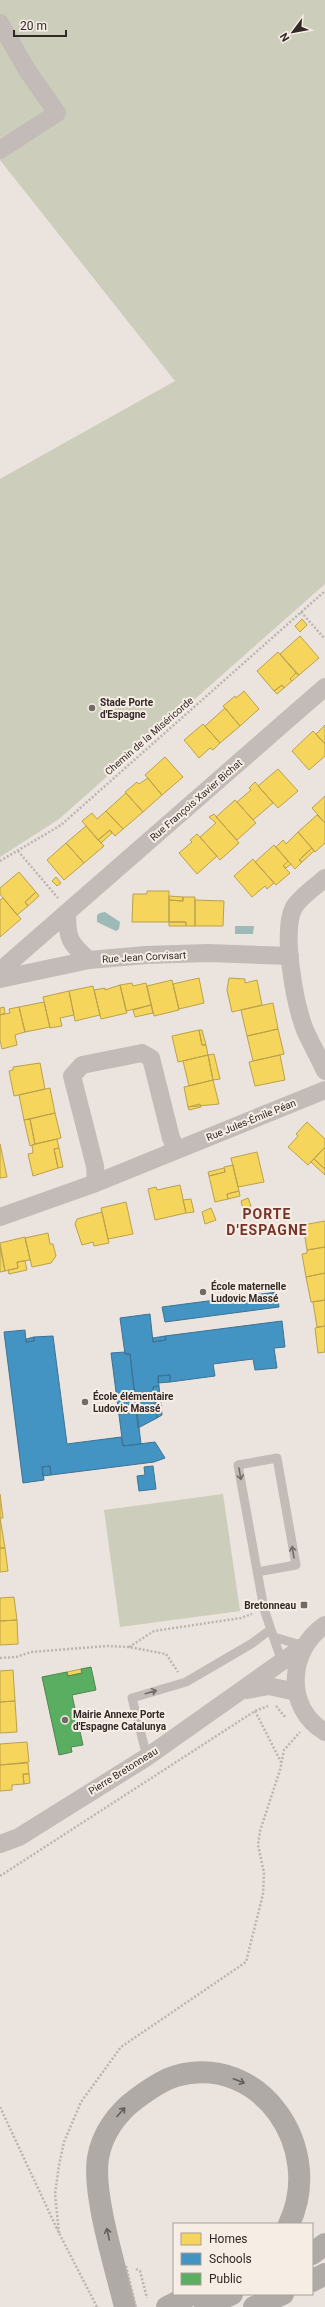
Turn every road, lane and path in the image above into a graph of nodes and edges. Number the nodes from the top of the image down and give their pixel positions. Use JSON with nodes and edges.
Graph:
{"nodes":[{"id":1,"x":0,"y":23,"type":"edge"},
{"id":2,"x":0,"y":150,"type":"edge"},
{"id":3,"x":325,"y":591,"type":"edge"},
{"id":4,"x":301,"y":612,"type":"junction"},
{"id":5,"x":325,"y":639,"type":"edge"},
{"id":6,"x":325,"y":688,"type":"edge"},
{"id":7,"x":18,"y":850,"type":"junction"},
{"id":8,"x":0,"y":861,"type":"edge"},
{"id":9,"x":325,"y":878,"type":"edge"},
{"id":10,"x":67,"y":912,"type":"junction"},
{"id":11,"x":290,"y":956,"type":"junction"},
{"id":12,"x":89,"y":960,"type":"junction"},
{"id":13,"x":0,"y":971,"type":"edge"},
{"id":14,"x":0,"y":979,"type":"edge"},
{"id":15,"x":325,"y":1071,"type":"edge"},
{"id":16,"x":325,"y":1090,"type":"edge"},
{"id":17,"x":176,"y":1149,"type":"junction"},
{"id":18,"x":96,"y":1183,"type":"junction"},
{"id":19,"x":0,"y":1217,"type":"edge"},
{"id":20,"x":257,"y":1572,"type":"junction"},
{"id":21,"x":264,"y":1609,"type":"junction"},
{"id":22,"x":325,"y":1625,"type":"edge"},
{"id":23,"x":272,"y":1633,"type":"junction"},
{"id":24,"x":304,"y":1646,"type":"junction"},
{"id":25,"x":129,"y":1647,"type":"junction"},
{"id":26,"x":0,"y":1658,"type":"edge"},
{"id":27,"x":282,"y":1662,"type":"junction"},
{"id":28,"x":186,"y":1682,"type":"junction"},
{"id":29,"x":242,"y":1691,"type":"junction"},
{"id":30,"x":296,"y":1692,"type":"junction"},
{"id":31,"x":255,"y":1711,"type":"junction"},
{"id":32,"x":311,"y":1720,"type":"junction"},
{"id":33,"x":289,"y":1721,"type":"dead end"},
{"id":34,"x":293,"y":1728,"type":"dead end"},
{"id":35,"x":325,"y":1732,"type":"edge"},
{"id":36,"x":298,"y":1734,"type":"junction"},
{"id":37,"x":146,"y":1757,"type":"junction"},
{"id":38,"x":281,"y":1762,"type":"junction"},
{"id":39,"x":0,"y":1844,"type":"edge"},
{"id":40,"x":0,"y":1876,"type":"edge"},
{"id":41,"x":0,"y":2107,"type":"edge"},
{"id":42,"x":290,"y":2223,"type":"edge"},
{"id":43,"x":59,"y":2233,"type":"junction"},
{"id":44,"x":325,"y":2244,"type":"edge"},
{"id":45,"x":313,"y":2253,"type":"edge"},
{"id":46,"x":122,"y":2267,"type":"junction"},
{"id":47,"x":325,"y":2274,"type":"edge"},
{"id":48,"x":313,"y":2280,"type":"edge"},
{"id":49,"x":191,"y":2295,"type":"edge"},
{"id":50,"x":230,"y":2295,"type":"edge"},
{"id":51,"x":281,"y":2295,"type":"edge"},
{"id":52,"x":147,"y":2298,"type":"dead end"},
{"id":53,"x":97,"y":2307,"type":"edge"},
{"id":54,"x":125,"y":2307,"type":"edge"},
{"id":55,"x":136,"y":2307,"type":"edge"},
{"id":56,"x":167,"y":2307,"type":"edge"},
{"id":57,"x":205,"y":2307,"type":"edge"},
{"id":58,"x":254,"y":2307,"type":"edge"}],
"edges":[{"from":1,"to":2,"type":"street"},
{"from":3,"to":4,"type":"path","name":"Chemin de la Miséricorde"},
{"from":4,"to":5,"type":"path"},
{"from":4,"to":7,"type":"path","name":"Chemin de la Miséricorde"},
{"from":6,"to":10,"type":"street","name":"Rue François Xavier Bichat"},
{"from":7,"to":8,"type":"path","name":"Chemin de la Miséricorde"},
{"from":7,"to":10,"type":"path"},
{"from":9,"to":11,"type":"street"},
{"from":10,"to":12,"type":"street"},
{"from":10,"to":13,"type":"street","name":"Rue François Xavier Bichat"},
{"from":11,"to":12,"type":"street","name":"Rue Jean Corvisart"},
{"from":11,"to":15,"type":"street"},
{"from":12,"to":14,"type":"street","name":"Rue Jean Corvisart"},
{"from":16,"to":17,"type":"street","name":"Rue Jules-Émile Péan"},
{"from":17,"to":18,"type":"street","name":"Rue Jules-Émile Péan"},
{"from":17,"to":18,"type":"street"},
{"from":18,"to":19,"type":"street","name":"Rue Jules-Émile Péan"},
{"from":20,"to":20,"type":"lane","one_way":true},
{"from":20,"to":21,"type":"lane"},
{"from":21,"to":23,"type":"lane"},
{"from":21,"to":25,"type":"path"},
{"from":22,"to":24,"type":"street"},
{"from":23,"to":24,"type":"lane"},
{"from":23,"to":27,"type":"lane"},
{"from":23,"to":28,"type":"lane"},
{"from":24,"to":27,"type":"street","name":"Pierre Bretonneau"},
{"from":24,"to":30,"type":"street"},
{"from":25,"to":26,"type":"path"},
{"from":25,"to":28,"type":"path"},
{"from":27,"to":29,"type":"street","name":"Pierre Bretonneau"},
{"from":37,"to":28,"type":"lane","one_way":true},
{"from":29,"to":30,"type":"street","name":"Pierre Bretonneau"},
{"from":29,"to":37,"type":"street","name":"Pierre Bretonneau"},
{"from":30,"to":32,"type":"street"},
{"from":31,"to":33,"type":"path"},
{"from":31,"to":38,"type":"path"},
{"from":31,"to":40,"type":"path"},
{"from":32,"to":35,"type":"street"},
{"from":32,"to":36,"type":"path"},
{"from":34,"to":36,"type":"path"},
{"from":36,"to":38,"type":"path"},
{"from":37,"to":39,"type":"street","name":"Pierre Bretonneau"},
{"from":38,"to":43,"type":"path"},
{"from":41,"to":43,"type":"path"},
{"from":46,"to":42,"type":"main road","one_way":true},
{"from":43,"to":53,"type":"path"},
{"from":44,"to":45,"type":"main road"},
{"from":46,"to":52,"type":"path"},
{"from":46,"to":54,"type":"main road"},
{"from":46,"to":55,"type":"path","bridge":true},
{"from":47,"to":48,"type":"main road"},
{"from":49,"to":56,"type":"main road"},
{"from":50,"to":57,"type":"main road"},
{"from":51,"to":58,"type":"main road"}]}
